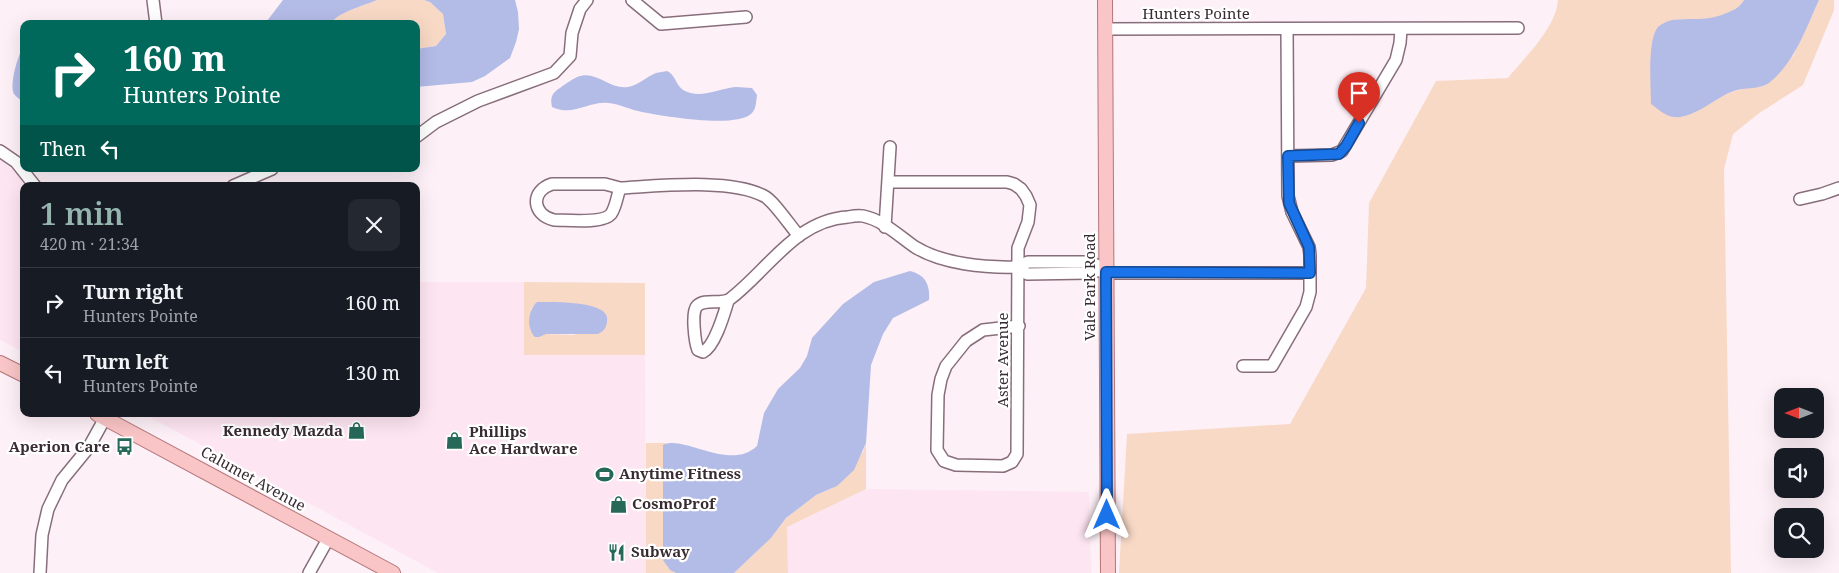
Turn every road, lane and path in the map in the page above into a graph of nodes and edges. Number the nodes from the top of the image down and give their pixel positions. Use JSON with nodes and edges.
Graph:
{"nodes":[{"id":1,"x":153,"y":0,"type":"edge"},
{"id":2,"x":587,"y":0,"type":"edge"},
{"id":3,"x":632,"y":0,"type":"edge"},
{"id":4,"x":1105,"y":0,"type":"edge"},
{"id":5,"x":746,"y":17,"type":"dead end"},
{"id":6,"x":156,"y":20,"type":"edge"},
{"id":7,"x":1518,"y":28,"type":"dead end"},
{"id":8,"x":1105,"y":29,"type":"junction"},
{"id":9,"x":1287,"y":29,"type":"junction"},
{"id":10,"x":1401,"y":29,"type":"junction"},
{"id":11,"x":420,"y":134,"type":"edge"},
{"id":12,"x":890,"y":146,"type":"dead end"},
{"id":13,"x":0,"y":151,"type":"edge"},
{"id":14,"x":1288,"y":156,"type":"junction"},
{"id":15,"x":20,"y":167,"type":"edge"},
{"id":16,"x":265,"y":172,"type":"edge"},
{"id":17,"x":242,"y":182,"type":"edge"},
{"id":18,"x":889,"y":182,"type":"junction"},
{"id":19,"x":620,"y":188,"type":"junction"},
{"id":20,"x":1839,"y":188,"type":"edge"},
{"id":21,"x":1800,"y":199,"type":"dead end"},
{"id":22,"x":885,"y":226,"type":"junction"},
{"id":23,"x":799,"y":236,"type":"junction"},
{"id":24,"x":1018,"y":267,"type":"junction"},
{"id":25,"x":1106,"y":271,"type":"junction"},
{"id":26,"x":1310,"y":273,"type":"junction"},
{"id":27,"x":728,"y":301,"type":"dead end"},
{"id":28,"x":1019,"y":326,"type":"junction"},
{"id":29,"x":0,"y":363,"type":"edge"},
{"id":30,"x":1243,"y":366,"type":"dead end"},
{"id":31,"x":20,"y":373,"type":"edge"},
{"id":32,"x":101,"y":417,"type":"edge"},
{"id":33,"x":103,"y":417,"type":"edge"},
{"id":34,"x":328,"y":538,"type":"junction"},
{"id":35,"x":40,"y":573,"type":"edge"},
{"id":36,"x":309,"y":573,"type":"edge"},
{"id":37,"x":393,"y":573,"type":"edge"},
{"id":38,"x":1108,"y":573,"type":"edge"}],
"edges":[{"from":1,"to":6,"type":"street"},
{"from":2,"to":11,"type":"street"},
{"from":3,"to":5,"type":"street"},
{"from":4,"to":8,"type":"main road","name":"Vale Park Road"},
{"from":7,"to":10,"type":"street","name":"Hunters Pointe"},
{"from":8,"to":9,"type":"street","name":"Hunters Pointe"},
{"from":8,"to":25,"type":"main road","name":"Vale Park Road"},
{"from":9,"to":10,"type":"street","name":"Hunters Pointe"},
{"from":9,"to":14,"type":"street"},
{"from":10,"to":14,"type":"street"},
{"from":12,"to":18,"type":"street"},
{"from":13,"to":15,"type":"street"},
{"from":14,"to":26,"type":"street"},
{"from":16,"to":17,"type":"street"},
{"from":18,"to":22,"type":"street"},
{"from":18,"to":24,"type":"street","name":"Aster Avenue"},
{"from":19,"to":19,"type":"street"},
{"from":19,"to":23,"type":"street"},
{"from":20,"to":21,"type":"street"},
{"from":22,"to":23,"type":"street"},
{"from":22,"to":24,"type":"street"},
{"from":23,"to":27,"type":"street"},
{"from":24,"to":25,"type":"street"},
{"from":24,"to":28,"type":"street","name":"Aster Avenue"},
{"from":25,"to":26,"type":"street"},
{"from":25,"to":38,"type":"main road","name":"Vale Park Road"},
{"from":26,"to":30,"type":"street"},
{"from":28,"to":28,"type":"street","name":"Aster Avenue"},
{"from":29,"to":31,"type":"main road"},
{"from":32,"to":35,"type":"street"},
{"from":33,"to":34,"type":"main road","name":"Calumet Avenue"},
{"from":34,"to":36,"type":"street"},
{"from":34,"to":37,"type":"main road","name":"Calumet Avenue"}]}
